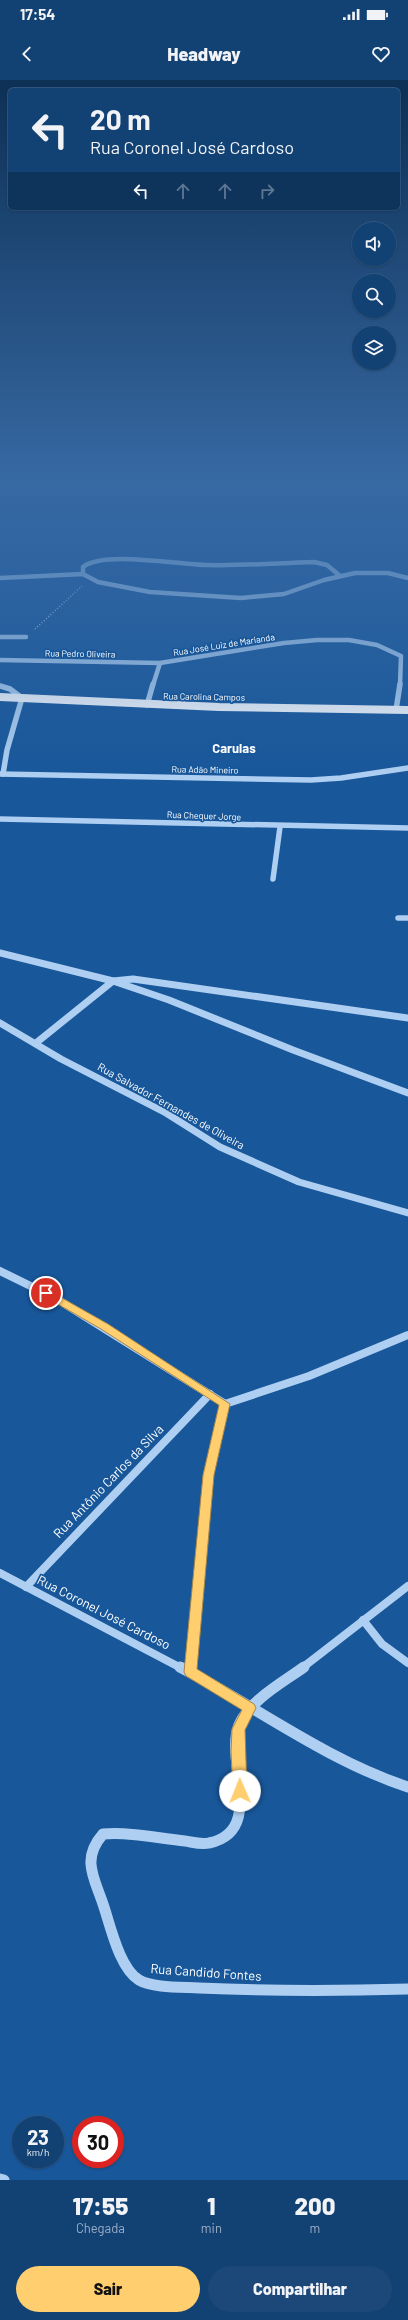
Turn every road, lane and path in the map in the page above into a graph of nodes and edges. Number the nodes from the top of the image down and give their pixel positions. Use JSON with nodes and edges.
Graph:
{"nodes":[{"id":1,"x":88,"y":581,"type":"edge"},
{"id":2,"x":99,"y":581,"type":"edge"},
{"id":3,"x":321,"y":581,"type":"edge"},
{"id":4,"x":0,"y":637,"type":"edge"},
{"id":5,"x":26,"y":637,"type":"joint"},
{"id":6,"x":0,"y":660,"type":"edge"},
{"id":7,"x":160,"y":663,"type":"junction"},
{"id":8,"x":0,"y":686,"type":"edge"},
{"id":9,"x":0,"y":697,"type":"edge"},
{"id":10,"x":22,"y":698,"type":"junction"},
{"id":11,"x":147,"y":705,"type":"junction"},
{"id":12,"x":396,"y":710,"type":"junction"},
{"id":13,"x":408,"y":710,"type":"edge"},
{"id":14,"x":0,"y":750,"type":"edge"},
{"id":15,"x":7,"y":750,"type":"junction"},
{"id":16,"x":408,"y":768,"type":"edge"},
{"id":17,"x":1,"y":774,"type":"edge"},
{"id":18,"x":0,"y":819,"type":"edge"},
{"id":19,"x":280,"y":827,"type":"junction"},
{"id":20,"x":408,"y":828,"type":"edge"},
{"id":21,"x":273,"y":878,"type":"dead end"},
{"id":22,"x":398,"y":918,"type":"dead end"},
{"id":23,"x":408,"y":918,"type":"edge"},
{"id":24,"x":0,"y":953,"type":"edge"},
{"id":25,"x":113,"y":982,"type":"junction"},
{"id":26,"x":408,"y":1018,"type":"edge"},
{"id":27,"x":0,"y":1023,"type":"edge"},
{"id":28,"x":36,"y":1043,"type":"junction"},
{"id":29,"x":408,"y":1093,"type":"edge"},
{"id":30,"x":408,"y":1213,"type":"edge"},
{"id":31,"x":0,"y":1271,"type":"edge"},
{"id":32,"x":408,"y":1335,"type":"edge"},
{"id":33,"x":210,"y":1394,"type":"junction"},
{"id":34,"x":225,"y":1404,"type":"junction"},
{"id":35,"x":0,"y":1573,"type":"edge"},
{"id":36,"x":408,"y":1586,"type":"edge"},
{"id":37,"x":26,"y":1587,"type":"junction"},
{"id":38,"x":363,"y":1620,"type":"junction"},
{"id":39,"x":408,"y":1663,"type":"edge"},
{"id":40,"x":190,"y":1672,"type":"junction"},
{"id":41,"x":250,"y":1708,"type":"junction"},
{"id":42,"x":408,"y":1787,"type":"edge"},
{"id":43,"x":408,"y":1989,"type":"edge"},
{"id":44,"x":0,"y":2179,"type":"edge"},
{"id":45,"x":4,"y":2180,"type":"edge"}],
"edges":[{"from":1,"to":5,"type":"path"},
{"from":2,"to":3,"type":"street"},
{"from":4,"to":5,"type":"street"},
{"from":6,"to":7,"type":"street","name":"Rua Pedro Oliveira"},
{"from":7,"to":11,"type":"street"},
{"from":7,"to":12,"type":"street","name":"Rua José Luiz de Marianda"},
{"from":8,"to":10,"type":"street"},
{"from":9,"to":10,"type":"main road","name":"Rua Carolina Campos"},
{"from":10,"to":11,"type":"main road","name":"Rua Carolina Campos"},
{"from":10,"to":15,"type":"street"},
{"from":11,"to":12,"type":"main road","name":"Rua Carolina Campos"},
{"from":12,"to":13,"type":"main road","name":"Rua Carolina Campos"},
{"from":14,"to":15,"type":"street"},
{"from":15,"to":17,"type":"street"},
{"from":16,"to":17,"type":"street","name":"Rua Adão Mineiro"},
{"from":18,"to":19,"type":"street","name":"Rua Chequer Jorge"},
{"from":19,"to":20,"type":"street","name":"Rua Chequer Jorge"},
{"from":19,"to":21,"type":"street"},
{"from":22,"to":23,"type":"street"},
{"from":24,"to":25,"type":"street"},
{"from":25,"to":26,"type":"street"},
{"from":25,"to":28,"type":"street"},
{"from":25,"to":29,"type":"street"},
{"from":27,"to":28,"type":"street","name":"Rua Salvador Fernandes de Oliveira"},
{"from":28,"to":30,"type":"street","name":"Rua Salvador Fernandes de Oliveira"},
{"from":31,"to":33,"type":"street"},
{"from":32,"to":34,"type":"street"},
{"from":33,"to":34,"type":"street"},
{"from":33,"to":37,"type":"street","name":"Rua Antônio Carlos da Silva"},
{"from":34,"to":40,"type":"street"},
{"from":35,"to":37,"type":"street","name":"Rua Coronel José Cardoso"},
{"from":36,"to":38,"type":"street"},
{"from":37,"to":40,"type":"street","name":"Rua Coronel José Cardoso"},
{"from":38,"to":39,"type":"street"},
{"from":38,"to":41,"type":"street"},
{"from":40,"to":41,"type":"street","name":"Rua Coronel José Cardoso"},
{"from":41,"to":42,"type":"street","name":"Rua Coronel José Cardoso"},
{"from":41,"to":43,"type":"street","name":"Rua Candido Fontes"},
{"from":44,"to":45,"type":"street"}]}
